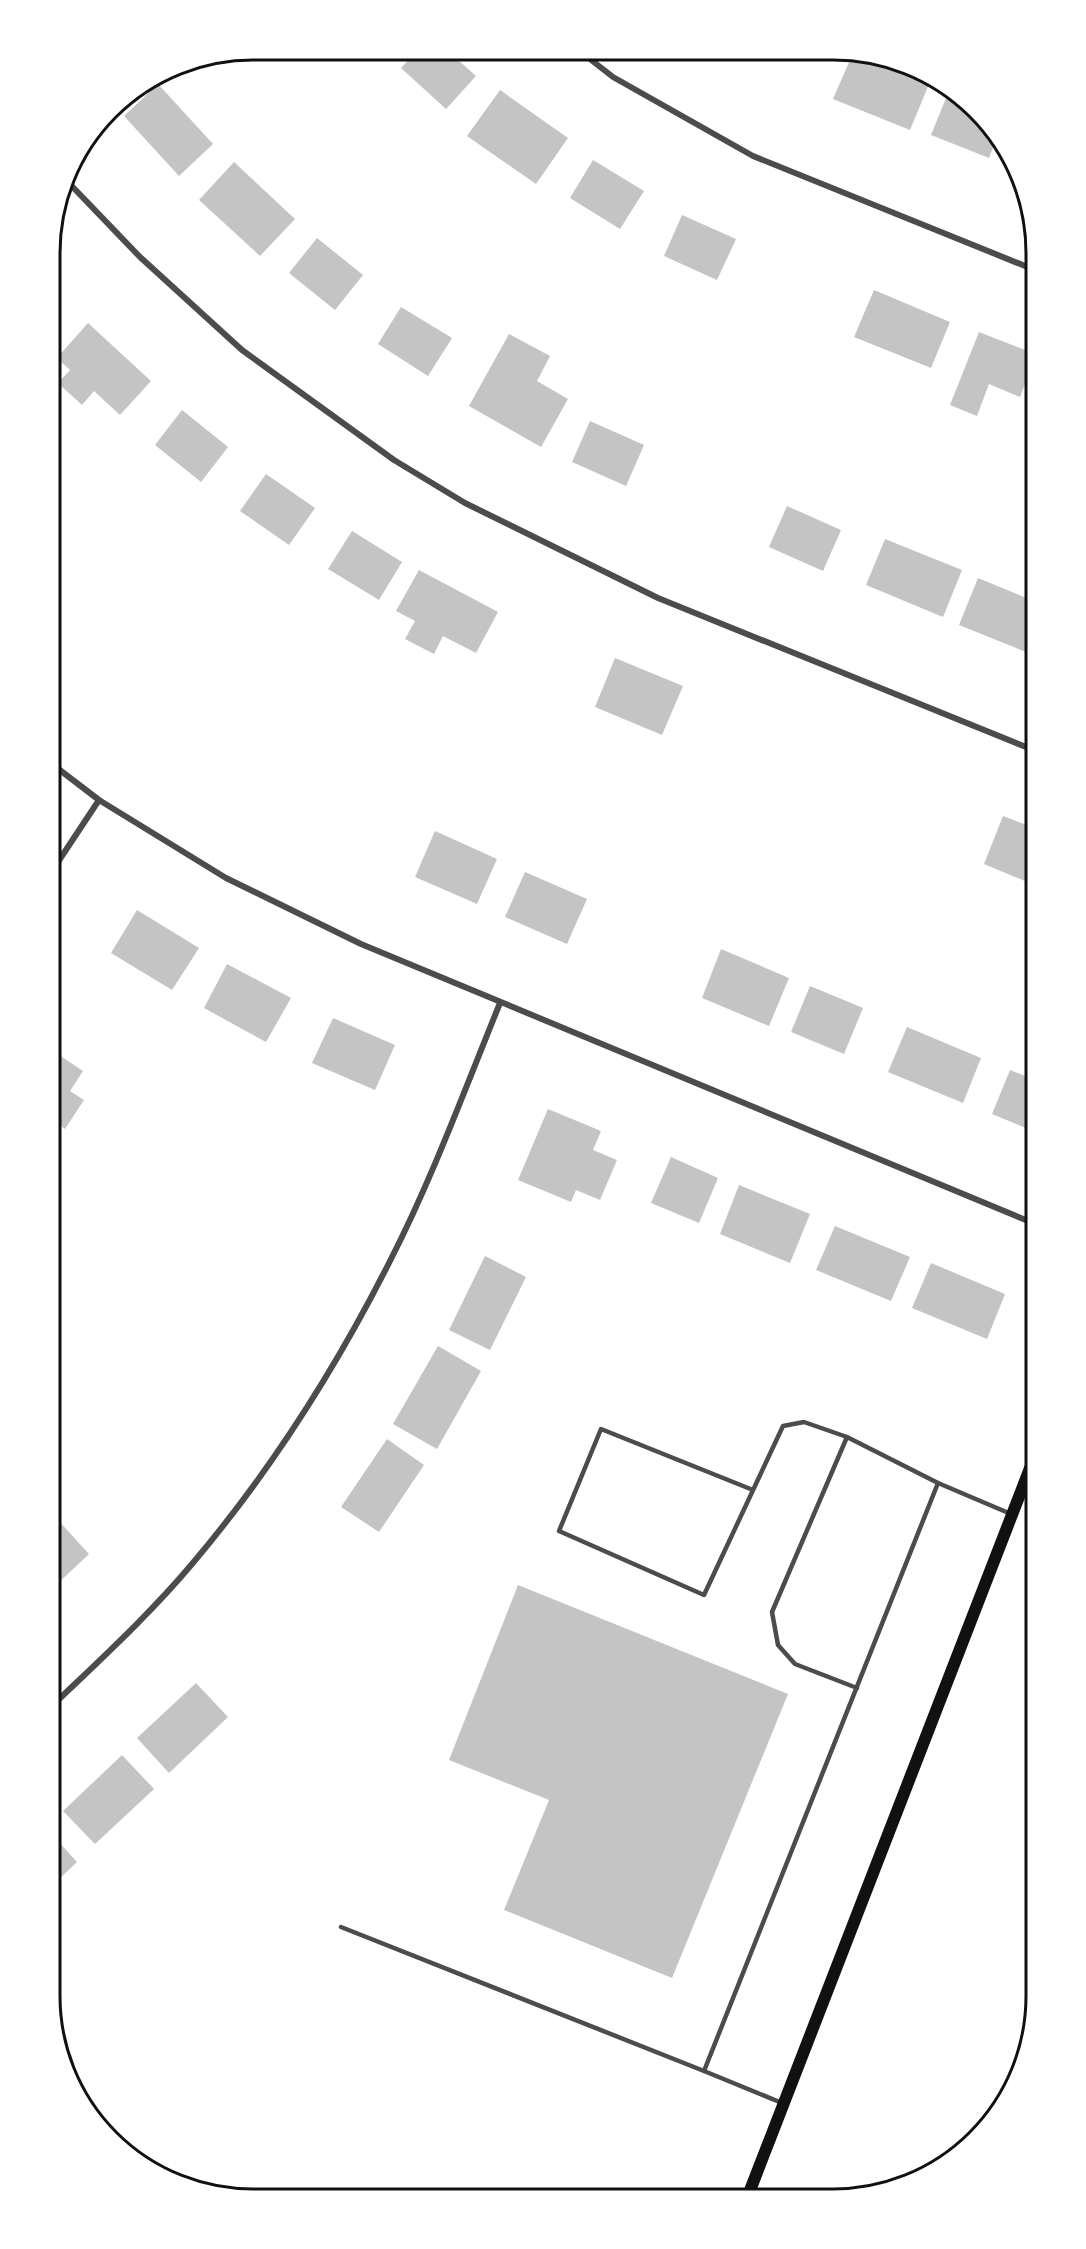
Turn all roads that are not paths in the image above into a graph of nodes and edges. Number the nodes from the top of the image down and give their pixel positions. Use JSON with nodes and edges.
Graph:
{"nodes":[{"id":1,"x":592,"y":60,"type":"edge"},
{"id":2,"x":72,"y":187,"type":"edge"},
{"id":3,"x":1026,"y":266,"type":"edge"},
{"id":4,"x":1026,"y":747,"type":"edge"},
{"id":5,"x":60,"y":770,"type":"edge"},
{"id":6,"x":99,"y":800,"type":"junction"},
{"id":7,"x":60,"y":860,"type":"edge"},
{"id":8,"x":500,"y":1003,"type":"junction"},
{"id":9,"x":1026,"y":1220,"type":"edge"},
{"id":10,"x":847,"y":1437,"type":"junction"},
{"id":11,"x":1026,"y":1477,"type":"edge"},
{"id":12,"x":938,"y":1483,"type":"junction"},
{"id":13,"x":753,"y":1490,"type":"junction"},
{"id":14,"x":1011,"y":1514,"type":"junction"},
{"id":15,"x":856,"y":1688,"type":"junction"},
{"id":16,"x":60,"y":1698,"type":"edge"},
{"id":17,"x":341,"y":1927,"type":"dead end"},
{"id":18,"x":704,"y":2071,"type":"junction"},
{"id":19,"x":784,"y":2105,"type":"junction"},
{"id":20,"x":751,"y":2189,"type":"edge"}],
"edges":[{"from":1,"to":3,"type":"street"},
{"from":2,"to":4,"type":"street"},
{"from":5,"to":6,"type":"street"},
{"from":6,"to":7,"type":"street"},
{"from":6,"to":8,"type":"street"},
{"from":8,"to":9,"type":"street"},
{"from":8,"to":16,"type":"street"},
{"from":10,"to":12,"type":"lane"},
{"from":10,"to":13,"type":"lane"},
{"from":10,"to":15,"type":"lane"},
{"from":11,"to":14,"type":"main road"},
{"from":12,"to":14,"type":"lane"},
{"from":12,"to":15,"type":"lane"},
{"from":13,"to":13,"type":"lane"},
{"from":14,"to":19,"type":"main road"},
{"from":15,"to":18,"type":"lane"},
{"from":17,"to":18,"type":"lane"},
{"from":18,"to":19,"type":"lane"},
{"from":19,"to":20,"type":"main road"}]}
